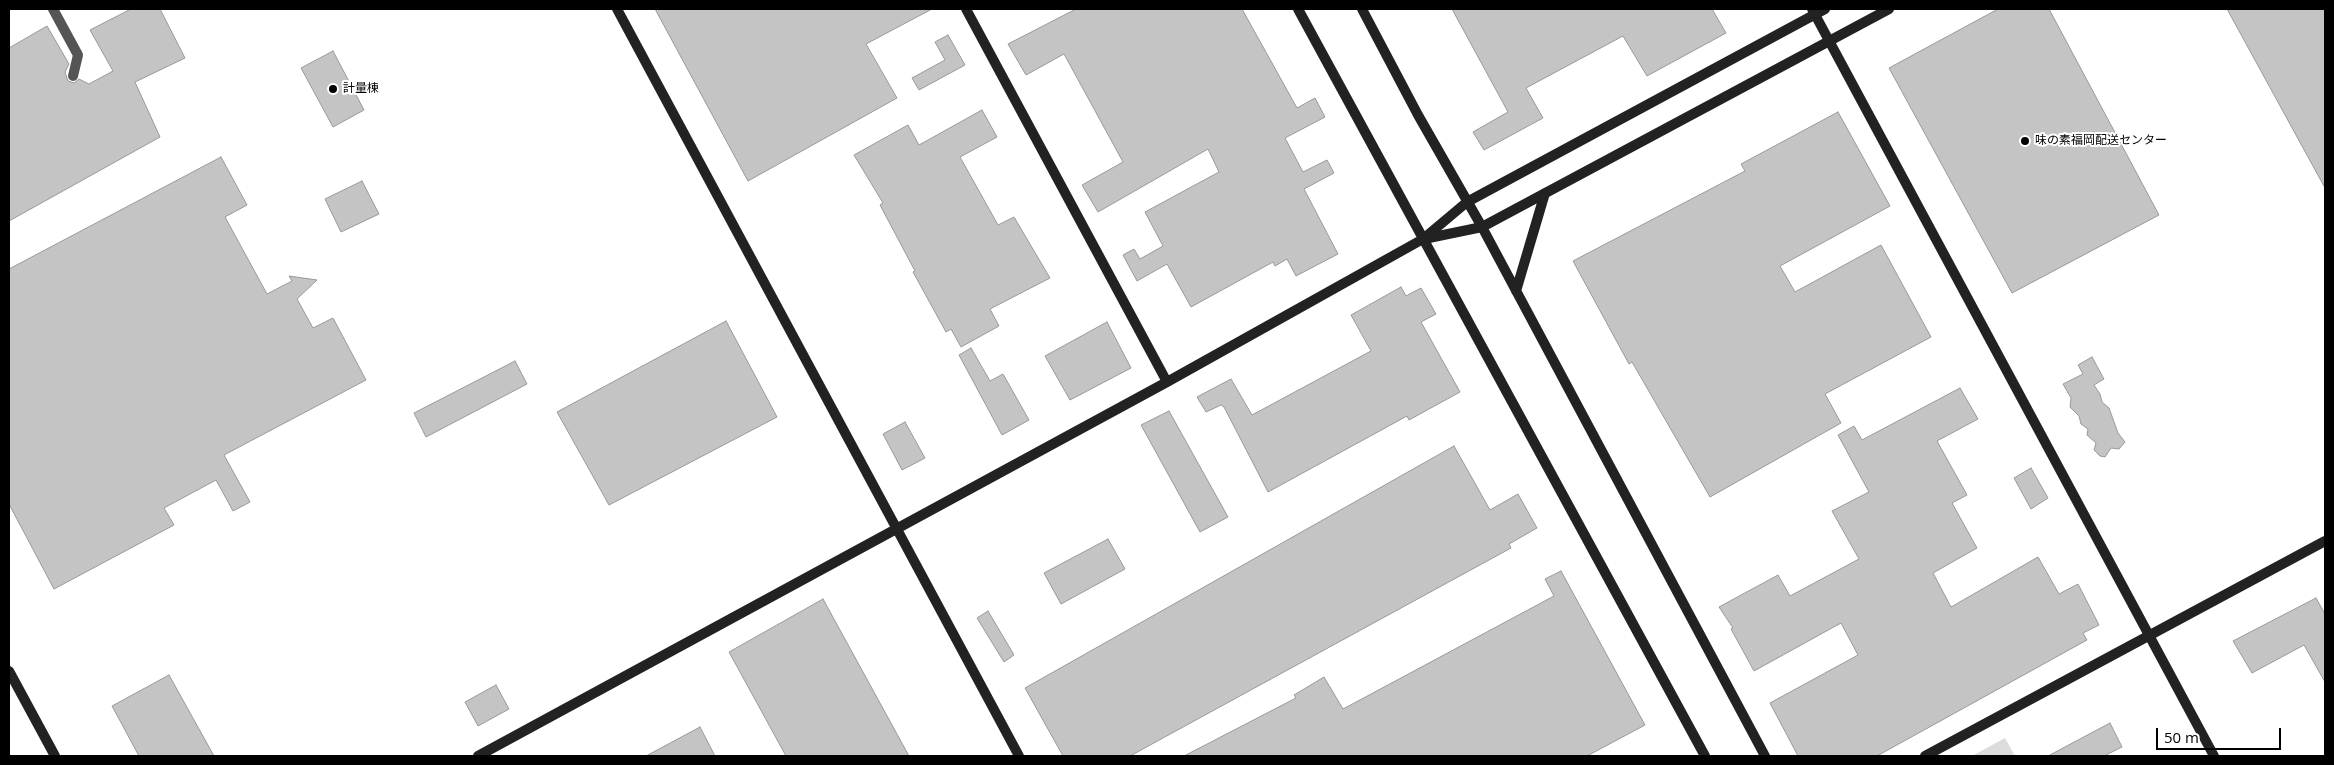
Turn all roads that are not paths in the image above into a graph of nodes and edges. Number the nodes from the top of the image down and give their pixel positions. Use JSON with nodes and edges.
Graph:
{"nodes":[{"id":1,"x":54,"y":9,"type":"edge"},
{"id":2,"x":617,"y":9,"type":"edge"},
{"id":3,"x":966,"y":9,"type":"edge"},
{"id":4,"x":1298,"y":9,"type":"edge"},
{"id":5,"x":1362,"y":9,"type":"edge"},
{"id":6,"x":1825,"y":9,"type":"edge"},
{"id":7,"x":1889,"y":9,"type":"edge"},
{"id":8,"x":1814,"y":11,"type":"edge"},
{"id":9,"x":1830,"y":40,"type":"junction"},
{"id":10,"x":73,"y":76,"type":"dead end"},
{"id":11,"x":1545,"y":193,"type":"junction"},
{"id":12,"x":1467,"y":202,"type":"junction"},
{"id":13,"x":1482,"y":227,"type":"junction"},
{"id":14,"x":1423,"y":239,"type":"junction"},
{"id":15,"x":1516,"y":291,"type":"junction"},
{"id":16,"x":1167,"y":382,"type":"junction"},
{"id":17,"x":895,"y":530,"type":"junction"},
{"id":18,"x":2325,"y":541,"type":"edge"},
{"id":19,"x":2149,"y":636,"type":"junction"},
{"id":20,"x":9,"y":671,"type":"edge"},
{"id":21,"x":55,"y":756,"type":"edge"},
{"id":22,"x":478,"y":756,"type":"edge"},
{"id":23,"x":1019,"y":756,"type":"edge"},
{"id":24,"x":1705,"y":756,"type":"edge"},
{"id":25,"x":1765,"y":756,"type":"edge"},
{"id":26,"x":1925,"y":756,"type":"edge"},
{"id":27,"x":2214,"y":756,"type":"edge"}],
"edges":[{"from":1,"to":10,"type":"lane"},
{"from":2,"to":17,"type":"street"},
{"from":3,"to":16,"type":"street"},
{"from":4,"to":14,"type":"street"},
{"from":5,"to":12,"type":"street"},
{"from":6,"to":8,"type":"street"},
{"from":7,"to":9,"type":"street"},
{"from":8,"to":9,"type":"street"},
{"from":8,"to":12,"type":"street"},
{"from":9,"to":11,"type":"street"},
{"from":9,"to":19,"type":"street"},
{"from":11,"to":13,"type":"street"},
{"from":11,"to":15,"type":"street"},
{"from":12,"to":13,"type":"street"},
{"from":12,"to":14,"type":"street"},
{"from":13,"to":14,"type":"street"},
{"from":13,"to":15,"type":"street"},
{"from":14,"to":16,"type":"street"},
{"from":14,"to":24,"type":"street"},
{"from":15,"to":25,"type":"street"},
{"from":16,"to":17,"type":"street"},
{"from":17,"to":22,"type":"street"},
{"from":17,"to":23,"type":"street"},
{"from":18,"to":19,"type":"street"},
{"from":19,"to":26,"type":"street"},
{"from":19,"to":27,"type":"street"},
{"from":20,"to":21,"type":"street"}]}
